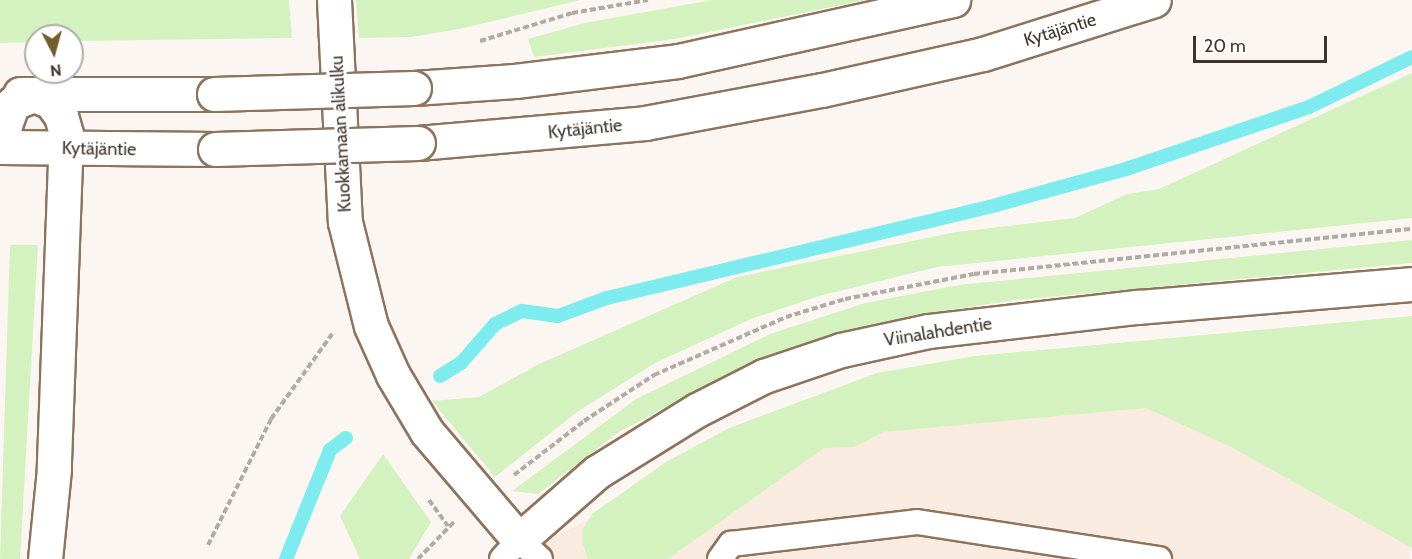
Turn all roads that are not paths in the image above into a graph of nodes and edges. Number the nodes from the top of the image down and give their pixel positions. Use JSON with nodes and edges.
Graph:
{"nodes":[{"id":1,"x":334,"y":0,"type":"edge"},
{"id":2,"x":953,"y":0,"type":"edge"},
{"id":3,"x":1154,"y":0,"type":"edge"},
{"id":4,"x":0,"y":94,"type":"edge"},
{"id":5,"x":34,"y":95,"type":"junction"},
{"id":6,"x":0,"y":140,"type":"edge"},
{"id":7,"x":0,"y":147,"type":"edge"},
{"id":8,"x":67,"y":148,"type":"junction"},
{"id":9,"x":1412,"y":284,"type":"edge"},
{"id":10,"x":1015,"y":548,"type":"edge"},
{"id":11,"x":520,"y":553,"type":"edge"},
{"id":12,"x":45,"y":559,"type":"edge"},
{"id":13,"x":720,"y":559,"type":"edge"},
{"id":14,"x":1159,"y":559,"type":"edge"}],
"edges":[{"from":1,"to":11,"type":"main road","name":"Kuokkamaan alikulku"},
{"from":2,"to":5,"type":"main road","bridge":true},
{"from":3,"to":8,"type":"main road","name":"Kytäjäntie","bridge":true},
{"from":4,"to":5,"type":"main road"},
{"from":5,"to":6,"type":"main road"},
{"from":5,"to":8,"type":"main road"},
{"from":7,"to":8,"type":"main road","name":"Kytäjäntie"},
{"from":8,"to":12,"type":"main road"},
{"from":9,"to":11,"type":"main road","name":"Viinalahdentie"},
{"from":10,"to":13,"type":"lane"},
{"from":10,"to":14,"type":"lane"}]}
